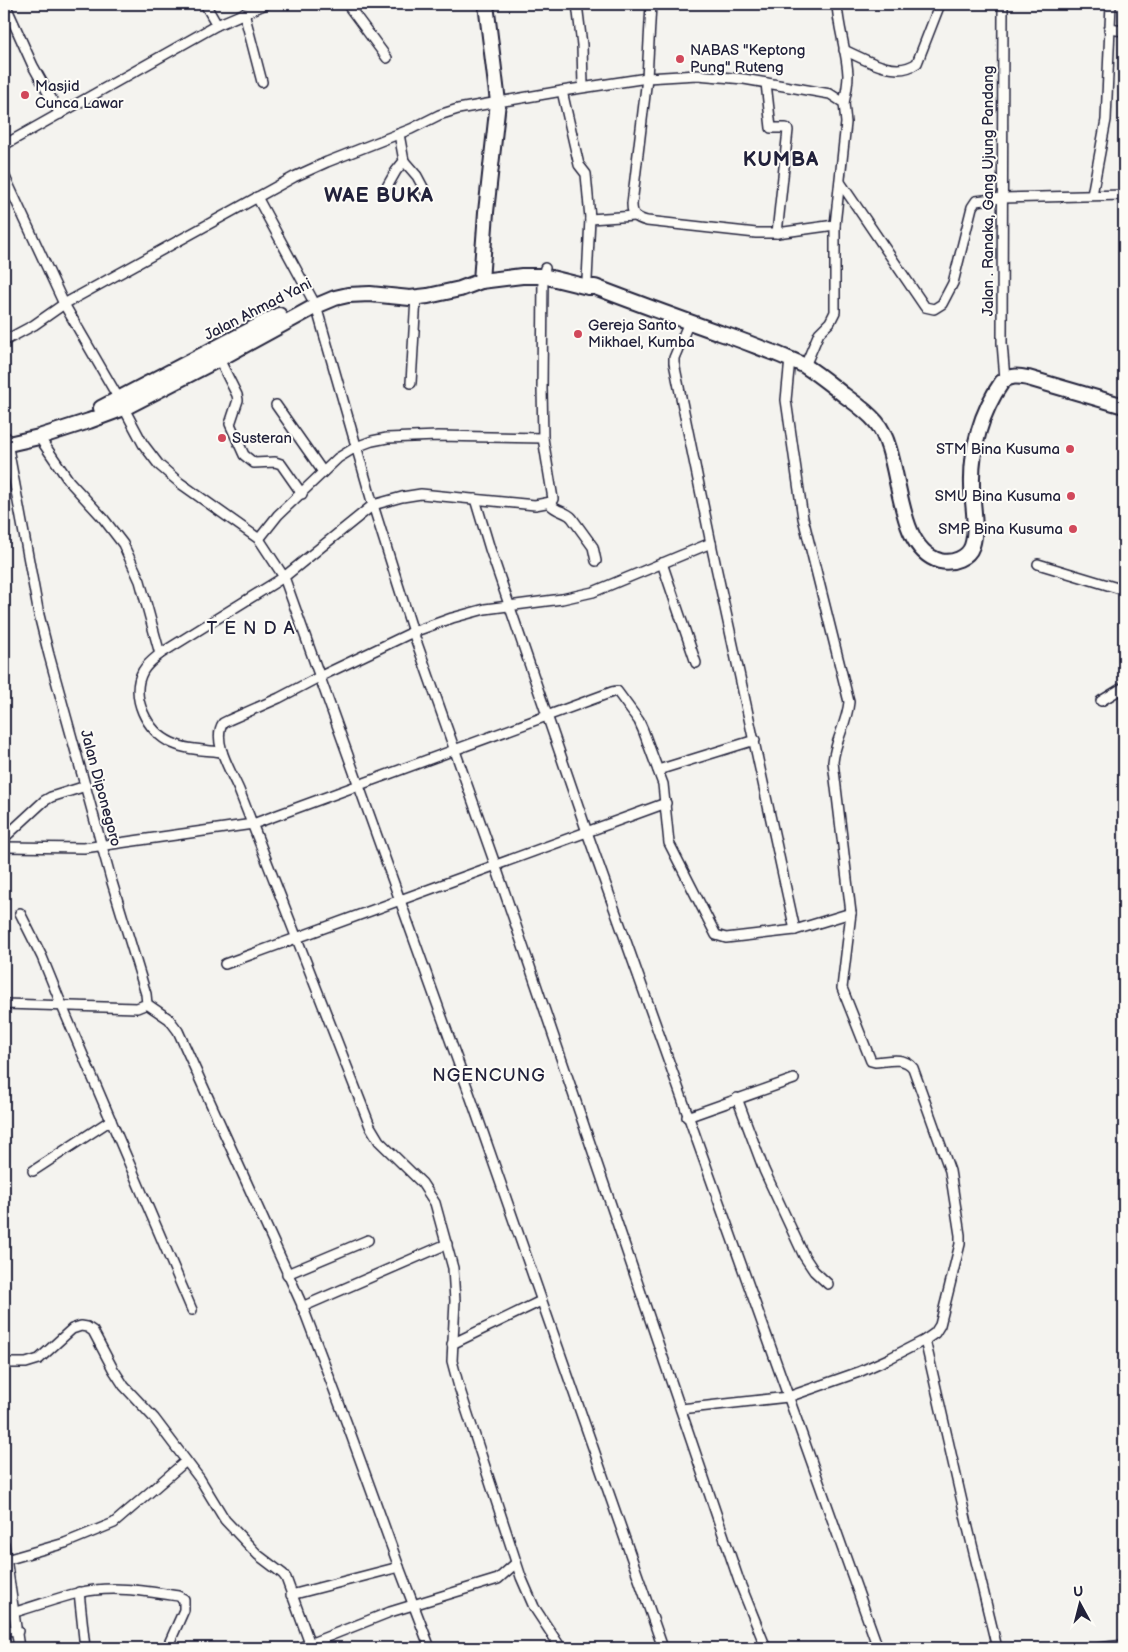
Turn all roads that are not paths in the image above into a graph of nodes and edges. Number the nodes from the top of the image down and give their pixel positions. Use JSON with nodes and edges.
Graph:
{"nodes":[{"id":1,"x":5,"y":4,"type":"edge"},
{"id":2,"x":205,"y":4,"type":"edge"},
{"id":3,"x":266,"y":4,"type":"edge"},
{"id":4,"x":347,"y":4,"type":"edge"},
{"id":5,"x":486,"y":4,"type":"edge"},
{"id":6,"x":577,"y":4,"type":"edge"},
{"id":7,"x":651,"y":4,"type":"edge"},
{"id":8,"x":837,"y":4,"type":"edge"},
{"id":9,"x":940,"y":4,"type":"edge"},
{"id":10,"x":1003,"y":4,"type":"edge"},
{"id":11,"x":1111,"y":4,"type":"edge"},
{"id":12,"x":6,"y":13,"type":"edge"},
{"id":13,"x":244,"y":13,"type":"junction"},
{"id":14,"x":217,"y":25,"type":"junction"},
{"id":15,"x":1109,"y":29,"type":"junction"},
{"id":16,"x":1124,"y":31,"type":"edge"},
{"id":17,"x":844,"y":50,"type":"junction"},
{"id":18,"x":387,"y":58,"type":"dead end"},
{"id":19,"x":646,"y":78,"type":"junction"},
{"id":20,"x":262,"y":82,"type":"dead end"},
{"id":21,"x":766,"y":83,"type":"junction"},
{"id":22,"x":583,"y":88,"type":"junction"},
{"id":23,"x":562,"y":91,"type":"junction"},
{"id":24,"x":498,"y":102,"type":"junction"},
{"id":25,"x":844,"y":103,"type":"junction"},
{"id":26,"x":60,"y":114,"type":"junction"},
{"id":27,"x":399,"y":134,"type":"junction"},
{"id":28,"x":4,"y":145,"type":"edge"},
{"id":29,"x":404,"y":161,"type":"junction"},
{"id":30,"x":4,"y":175,"type":"edge"},
{"id":31,"x":840,"y":182,"type":"junction"},
{"id":32,"x":425,"y":191,"type":"dead end"},
{"id":33,"x":384,"y":192,"type":"dead end"},
{"id":34,"x":1092,"y":195,"type":"junction"},
{"id":35,"x":1124,"y":195,"type":"edge"},
{"id":36,"x":257,"y":197,"type":"junction"},
{"id":37,"x":1001,"y":198,"type":"junction"},
{"id":38,"x":634,"y":216,"type":"junction"},
{"id":39,"x":590,"y":219,"type":"junction"},
{"id":40,"x":835,"y":226,"type":"junction"},
{"id":41,"x":776,"y":232,"type":"junction"},
{"id":42,"x":544,"y":272,"type":"junction"},
{"id":43,"x":481,"y":277,"type":"junction"},
{"id":44,"x":591,"y":284,"type":"junction"},
{"id":45,"x":412,"y":296,"type":"junction"},
{"id":46,"x":314,"y":302,"type":"junction"},
{"id":47,"x":64,"y":304,"type":"junction"},
{"id":48,"x":689,"y":322,"type":"junction"},
{"id":49,"x":4,"y":342,"type":"edge"},
{"id":50,"x":217,"y":355,"type":"junction"},
{"id":51,"x":790,"y":359,"type":"junction"},
{"id":52,"x":805,"y":366,"type":"junction"},
{"id":53,"x":1005,"y":379,"type":"junction"},
{"id":54,"x":411,"y":383,"type":"dead end"},
{"id":55,"x":122,"y":403,"type":"junction"},
{"id":56,"x":276,"y":405,"type":"dead end"},
{"id":57,"x":1124,"y":406,"type":"edge"},
{"id":58,"x":38,"y":437,"type":"junction"},
{"id":59,"x":543,"y":438,"type":"junction"},
{"id":60,"x":5,"y":441,"type":"edge"},
{"id":61,"x":356,"y":447,"type":"junction"},
{"id":62,"x":323,"y":472,"type":"junction"},
{"id":63,"x":302,"y":494,"type":"junction"},
{"id":64,"x":474,"y":499,"type":"junction"},
{"id":65,"x":549,"y":503,"type":"junction"},
{"id":66,"x":373,"y":505,"type":"junction"},
{"id":67,"x":258,"y":539,"type":"junction"},
{"id":68,"x":711,"y":543,"type":"junction"},
{"id":69,"x":596,"y":561,"type":"dead end"},
{"id":70,"x":662,"y":563,"type":"junction"},
{"id":71,"x":1038,"y":564,"type":"dead end"},
{"id":72,"x":284,"y":577,"type":"junction"},
{"id":73,"x":1124,"y":590,"type":"edge"},
{"id":74,"x":510,"y":607,"type":"junction"},
{"id":75,"x":414,"y":632,"type":"junction"},
{"id":76,"x":160,"y":654,"type":"junction"},
{"id":77,"x":696,"y":663,"type":"dead end"},
{"id":78,"x":319,"y":677,"type":"junction"},
{"id":79,"x":1124,"y":687,"type":"edge"},
{"id":80,"x":1102,"y":701,"type":"dead end"},
{"id":81,"x":548,"y":716,"type":"junction"},
{"id":82,"x":754,"y":740,"type":"junction"},
{"id":83,"x":454,"y":749,"type":"junction"},
{"id":84,"x":222,"y":752,"type":"junction"},
{"id":85,"x":658,"y":770,"type":"junction"},
{"id":86,"x":358,"y":785,"type":"junction"},
{"id":87,"x":86,"y":786,"type":"junction"},
{"id":88,"x":666,"y":803,"type":"junction"},
{"id":89,"x":253,"y":824,"type":"junction"},
{"id":90,"x":587,"y":832,"type":"junction"},
{"id":91,"x":4,"y":838,"type":"edge"},
{"id":92,"x":102,"y":846,"type":"junction"},
{"id":93,"x":4,"y":847,"type":"edge"},
{"id":94,"x":495,"y":864,"type":"junction"},
{"id":95,"x":400,"y":900,"type":"junction"},
{"id":96,"x":20,"y":913,"type":"dead end"},
{"id":97,"x":851,"y":913,"type":"junction"},
{"id":98,"x":795,"y":930,"type":"junction"},
{"id":99,"x":297,"y":937,"type":"junction"},
{"id":100,"x":225,"y":964,"type":"dead end"},
{"id":101,"x":4,"y":1004,"type":"edge"},
{"id":102,"x":147,"y":1004,"type":"junction"},
{"id":103,"x":62,"y":1006,"type":"junction"},
{"id":104,"x":794,"y":1079,"type":"dead end"},
{"id":105,"x":738,"y":1098,"type":"junction"},
{"id":106,"x":687,"y":1117,"type":"junction"},
{"id":107,"x":110,"y":1120,"type":"junction"},
{"id":108,"x":33,"y":1171,"type":"dead end"},
{"id":109,"x":368,"y":1240,"type":"dead end"},
{"id":110,"x":447,"y":1244,"type":"junction"},
{"id":111,"x":287,"y":1274,"type":"junction"},
{"id":112,"x":828,"y":1284,"type":"dead end"},
{"id":113,"x":541,"y":1301,"type":"junction"},
{"id":114,"x":302,"y":1307,"type":"junction"},
{"id":115,"x":192,"y":1310,"type":"dead end"},
{"id":116,"x":925,"y":1340,"type":"junction"},
{"id":117,"x":452,"y":1344,"type":"junction"},
{"id":118,"x":4,"y":1362,"type":"edge"},
{"id":119,"x":788,"y":1397,"type":"junction"},
{"id":120,"x":681,"y":1409,"type":"junction"},
{"id":121,"x":186,"y":1461,"type":"junction"},
{"id":122,"x":4,"y":1544,"type":"edge"},
{"id":123,"x":6,"y":1560,"type":"junction"},
{"id":124,"x":516,"y":1563,"type":"junction"},
{"id":125,"x":399,"y":1567,"type":"junction"},
{"id":126,"x":80,"y":1592,"type":"junction"},
{"id":127,"x":291,"y":1595,"type":"junction"},
{"id":128,"x":413,"y":1605,"type":"junction"},
{"id":129,"x":15,"y":1612,"type":"junction"},
{"id":130,"x":4,"y":1630,"type":"edge"},
{"id":131,"x":18,"y":1631,"type":"junction"},
{"id":132,"x":310,"y":1644,"type":"junction"},
{"id":133,"x":1124,"y":1645,"type":"edge"},
{"id":134,"x":19,"y":1648,"type":"edge"},
{"id":135,"x":85,"y":1648,"type":"edge"},
{"id":136,"x":167,"y":1648,"type":"edge"},
{"id":137,"x":300,"y":1648,"type":"edge"},
{"id":138,"x":430,"y":1648,"type":"edge"},
{"id":139,"x":562,"y":1648,"type":"edge"},
{"id":140,"x":663,"y":1648,"type":"edge"},
{"id":141,"x":766,"y":1648,"type":"edge"},
{"id":142,"x":878,"y":1648,"type":"edge"},
{"id":143,"x":997,"y":1648,"type":"edge"},
{"id":144,"x":1098,"y":1648,"type":"edge"}],
"edges":[{"from":1,"to":12,"type":"street"},
{"from":2,"to":14,"type":"street"},
{"from":3,"to":13,"type":"street"},
{"from":4,"to":18,"type":"street"},
{"from":5,"to":24,"type":"highway"},
{"from":6,"to":22,"type":"street"},
{"from":7,"to":19,"type":"street"},
{"from":8,"to":17,"type":"street"},
{"from":9,"to":17,"type":"street"},
{"from":10,"to":37,"type":"street","name":"Jalan . Ranaka, Gang Ujung Pandang"},
{"from":11,"to":15,"type":"street"},
{"from":12,"to":26,"type":"street"},
{"from":13,"to":14,"type":"street"},
{"from":13,"to":20,"type":"street"},
{"from":14,"to":26,"type":"street"},
{"from":15,"to":16,"type":"street"},
{"from":15,"to":34,"type":"street"},
{"from":17,"to":25,"type":"street"},
{"from":19,"to":21,"type":"street"},
{"from":19,"to":22,"type":"street"},
{"from":19,"to":38,"type":"street"},
{"from":21,"to":25,"type":"street"},
{"from":21,"to":41,"type":"street"},
{"from":22,"to":23,"type":"street"},
{"from":23,"to":24,"type":"street"},
{"from":23,"to":39,"type":"street"},
{"from":24,"to":27,"type":"street"},
{"from":24,"to":43,"type":"highway"},
{"from":25,"to":31,"type":"street"},
{"from":26,"to":28,"type":"street"},
{"from":27,"to":29,"type":"street"},
{"from":27,"to":36,"type":"street"},
{"from":29,"to":32,"type":"street"},
{"from":29,"to":33,"type":"street"},
{"from":30,"to":47,"type":"street"},
{"from":31,"to":37,"type":"street"},
{"from":31,"to":40,"type":"street"},
{"from":34,"to":35,"type":"street"},
{"from":34,"to":37,"type":"street"},
{"from":36,"to":46,"type":"street"},
{"from":36,"to":47,"type":"street"},
{"from":37,"to":53,"type":"street","name":"Jalan . Ranaka, Gang Ujung Pandang"},
{"from":38,"to":39,"type":"street"},
{"from":38,"to":41,"type":"street"},
{"from":39,"to":44,"type":"street"},
{"from":40,"to":41,"type":"street"},
{"from":40,"to":52,"type":"street"},
{"from":42,"to":43,"type":"highway","name":"Jalan Ahmad Yani"},
{"from":42,"to":44,"type":"highway","name":"Jalan Ahmad Yani"},
{"from":42,"to":59,"type":"street"},
{"from":43,"to":45,"type":"highway","name":"Jalan Ahmad Yani"},
{"from":44,"to":48,"type":"highway","name":"Jalan Ahmad Yani"},
{"from":45,"to":46,"type":"highway","name":"Jalan Ahmad Yani"},
{"from":45,"to":54,"type":"street"},
{"from":46,"to":50,"type":"highway","name":"Jalan Ahmad Yani"},
{"from":46,"to":61,"type":"street"},
{"from":47,"to":49,"type":"street"},
{"from":47,"to":55,"type":"street"},
{"from":48,"to":51,"type":"highway","name":"Jalan Ahmad Yani"},
{"from":48,"to":68,"type":"street"},
{"from":50,"to":55,"type":"highway","name":"Jalan Ahmad Yani"},
{"from":50,"to":63,"type":"street"},
{"from":51,"to":52,"type":"highway","name":"Jalan Ahmad Yani"},
{"from":51,"to":97,"type":"street"},
{"from":52,"to":53,"type":"highway","name":"Jalan Ahmad Yani"},
{"from":53,"to":57,"type":"highway"},
{"from":55,"to":58,"type":"highway","name":"Jalan Ahmad Yani"},
{"from":55,"to":60,"type":"highway","name":"Jalan Ahmad Yani"},
{"from":55,"to":67,"type":"street"},
{"from":56,"to":62,"type":"street"},
{"from":58,"to":60,"type":"highway","name":"Jalan Ahmad Yani"},
{"from":58,"to":76,"type":"street"},
{"from":59,"to":61,"type":"street"},
{"from":59,"to":65,"type":"street"},
{"from":60,"to":87,"type":"street","name":"Jalan Diponegoro"},
{"from":61,"to":62,"type":"street"},
{"from":61,"to":66,"type":"street"},
{"from":62,"to":63,"type":"street"},
{"from":63,"to":67,"type":"street"},
{"from":64,"to":65,"type":"street"},
{"from":64,"to":66,"type":"street"},
{"from":64,"to":74,"type":"street"},
{"from":65,"to":69,"type":"street"},
{"from":66,"to":72,"type":"street"},
{"from":66,"to":75,"type":"street"},
{"from":67,"to":72,"type":"street"},
{"from":68,"to":70,"type":"street"},
{"from":68,"to":82,"type":"street"},
{"from":70,"to":74,"type":"street"},
{"from":70,"to":77,"type":"street"},
{"from":71,"to":73,"type":"street"},
{"from":72,"to":76,"type":"street"},
{"from":72,"to":78,"type":"street"},
{"from":74,"to":75,"type":"street"},
{"from":74,"to":81,"type":"street"},
{"from":75,"to":78,"type":"street"},
{"from":75,"to":83,"type":"street"},
{"from":76,"to":84,"type":"street"},
{"from":78,"to":84,"type":"street"},
{"from":78,"to":86,"type":"street"},
{"from":79,"to":80,"type":"street"},
{"from":81,"to":83,"type":"street"},
{"from":81,"to":85,"type":"street"},
{"from":81,"to":90,"type":"street"},
{"from":82,"to":85,"type":"street"},
{"from":82,"to":98,"type":"street"},
{"from":83,"to":86,"type":"street"},
{"from":83,"to":94,"type":"street"},
{"from":84,"to":89,"type":"street"},
{"from":85,"to":88,"type":"street"},
{"from":86,"to":89,"type":"street"},
{"from":86,"to":95,"type":"street"},
{"from":87,"to":91,"type":"street"},
{"from":87,"to":92,"type":"street","name":"Jalan Diponegoro"},
{"from":88,"to":90,"type":"street"},
{"from":88,"to":98,"type":"street"},
{"from":89,"to":92,"type":"street"},
{"from":89,"to":99,"type":"street"},
{"from":90,"to":94,"type":"street"},
{"from":90,"to":106,"type":"street"},
{"from":92,"to":93,"type":"street"},
{"from":92,"to":102,"type":"street","name":"Jalan Diponegoro"},
{"from":94,"to":95,"type":"street"},
{"from":94,"to":120,"type":"street"},
{"from":95,"to":99,"type":"street"},
{"from":95,"to":113,"type":"street"},
{"from":96,"to":103,"type":"street"},
{"from":97,"to":98,"type":"street"},
{"from":97,"to":116,"type":"street"},
{"from":99,"to":100,"type":"street"},
{"from":99,"to":110,"type":"street"},
{"from":101,"to":103,"type":"street"},
{"from":102,"to":103,"type":"street"},
{"from":102,"to":111,"type":"street"},
{"from":103,"to":107,"type":"street"},
{"from":104,"to":105,"type":"street"},
{"from":105,"to":106,"type":"street"},
{"from":105,"to":112,"type":"street"},
{"from":106,"to":119,"type":"street"},
{"from":107,"to":108,"type":"street"},
{"from":107,"to":115,"type":"street"},
{"from":109,"to":111,"type":"street"},
{"from":110,"to":114,"type":"street"},
{"from":110,"to":117,"type":"street"},
{"from":111,"to":114,"type":"street"},
{"from":113,"to":117,"type":"street"},
{"from":113,"to":140,"type":"street"},
{"from":114,"to":125,"type":"street"},
{"from":116,"to":119,"type":"street"},
{"from":116,"to":143,"type":"street"},
{"from":117,"to":124,"type":"street"},
{"from":118,"to":121,"type":"street"},
{"from":119,"to":120,"type":"street"},
{"from":119,"to":142,"type":"street"},
{"from":120,"to":141,"type":"street"},
{"from":121,"to":123,"type":"street"},
{"from":121,"to":127,"type":"street"},
{"from":122,"to":123,"type":"street"},
{"from":123,"to":129,"type":"street"},
{"from":124,"to":128,"type":"street"},
{"from":124,"to":139,"type":"street"},
{"from":125,"to":127,"type":"street"},
{"from":125,"to":128,"type":"street"},
{"from":126,"to":129,"type":"street"},
{"from":126,"to":135,"type":"street"},
{"from":126,"to":136,"type":"street"},
{"from":127,"to":132,"type":"street"},
{"from":128,"to":132,"type":"street"},
{"from":128,"to":138,"type":"street"},
{"from":129,"to":131,"type":"street"},
{"from":130,"to":131,"type":"street"},
{"from":131,"to":134,"type":"street"},
{"from":132,"to":137,"type":"street"},
{"from":133,"to":144,"type":"street"}]}
